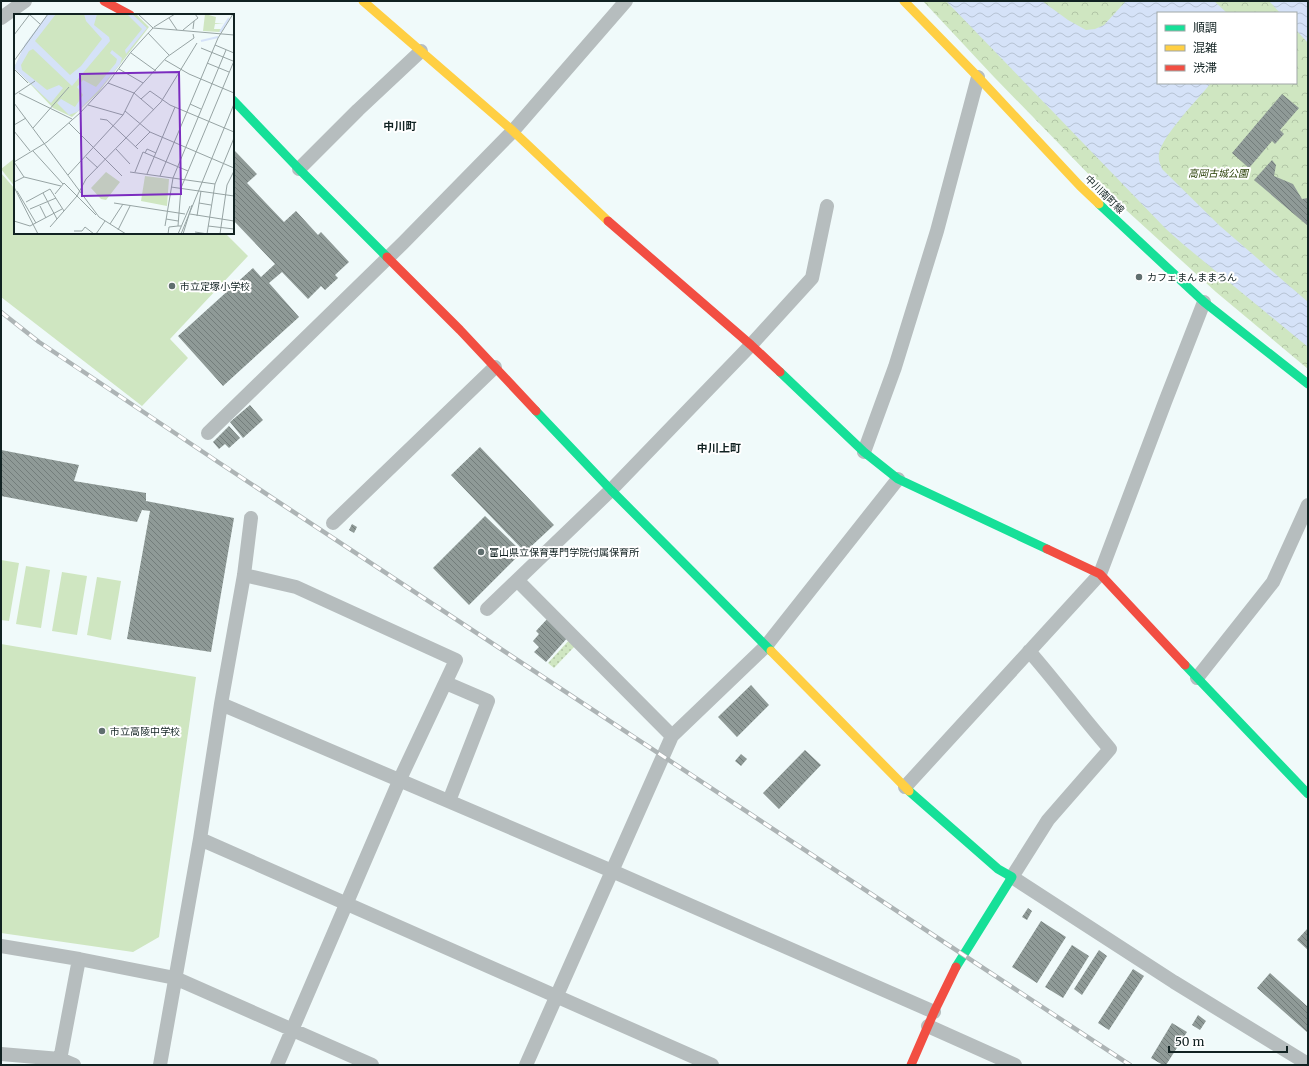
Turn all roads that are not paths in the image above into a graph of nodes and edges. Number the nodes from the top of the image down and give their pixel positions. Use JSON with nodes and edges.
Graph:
{"nodes":[{"id":1,"x":25,"y":1,"type":"edge"},
{"id":2,"x":104,"y":1,"type":"edge"},
{"id":3,"x":364,"y":1,"type":"edge"},
{"id":4,"x":626,"y":1,"type":"edge"},
{"id":5,"x":904,"y":1,"type":"edge"},
{"id":6,"x":128,"y":14,"type":"edge"},
{"id":7,"x":1,"y":18,"type":"edge"},
{"id":8,"x":421,"y":51,"type":"junction"},
{"id":9,"x":978,"y":77,"type":"junction"},
{"id":10,"x":234,"y":101,"type":"edge"},
{"id":11,"x":513,"y":132,"type":"junction"},
{"id":12,"x":299,"y":170,"type":"junction"},
{"id":13,"x":827,"y":206,"type":"dead end"},
{"id":14,"x":387,"y":258,"type":"junction"},
{"id":15,"x":1204,"y":302,"type":"junction"},
{"id":16,"x":751,"y":345,"type":"junction"},
{"id":17,"x":494,"y":366,"type":"junction"},
{"id":18,"x":1308,"y":384,"type":"edge"},
{"id":19,"x":208,"y":433,"type":"dead end"},
{"id":20,"x":864,"y":452,"type":"junction"},
{"id":21,"x":898,"y":479,"type":"junction"},
{"id":22,"x":611,"y":490,"type":"junction"},
{"id":23,"x":1308,"y":505,"type":"edge"},
{"id":24,"x":251,"y":518,"type":"dead end"},
{"id":25,"x":333,"y":523,"type":"dead end"},
{"id":26,"x":1100,"y":574,"type":"junction"},
{"id":27,"x":244,"y":575,"type":"junction"},
{"id":28,"x":518,"y":581,"type":"junction"},
{"id":29,"x":487,"y":609,"type":"dead end"},
{"id":30,"x":766,"y":646,"type":"junction"},
{"id":31,"x":1029,"y":651,"type":"junction"},
{"id":32,"x":1197,"y":678,"type":"junction"},
{"id":33,"x":446,"y":683,"type":"junction"},
{"id":34,"x":222,"y":704,"type":"junction"},
{"id":35,"x":672,"y":736,"type":"junction"},
{"id":36,"x":400,"y":780,"type":"junction"},
{"id":37,"x":905,"y":787,"type":"junction"},
{"id":38,"x":1308,"y":794,"type":"edge"},
{"id":39,"x":449,"y":801,"type":"junction"},
{"id":40,"x":200,"y":839,"type":"junction"},
{"id":41,"x":612,"y":871,"type":"junction"},
{"id":42,"x":1012,"y":877,"type":"junction"},
{"id":43,"x":346,"y":903,"type":"junction"},
{"id":44,"x":1,"y":946,"type":"edge"},
{"id":45,"x":79,"y":959,"type":"junction"},
{"id":46,"x":175,"y":978,"type":"junction"},
{"id":47,"x":556,"y":996,"type":"junction"},
{"id":48,"x":934,"y":1012,"type":"junction"},
{"id":49,"x":928,"y":1026,"type":"junction"},
{"id":50,"x":292,"y":1030,"type":"junction"},
{"id":51,"x":1,"y":1054,"type":"edge"},
{"id":52,"x":60,"y":1062,"type":"edge"},
{"id":53,"x":1308,"y":1064,"type":"edge"},
{"id":54,"x":74,"y":1065,"type":"edge"},
{"id":55,"x":160,"y":1065,"type":"edge"},
{"id":56,"x":277,"y":1065,"type":"edge"},
{"id":57,"x":372,"y":1065,"type":"edge"},
{"id":58,"x":526,"y":1065,"type":"edge"},
{"id":59,"x":712,"y":1065,"type":"edge"},
{"id":60,"x":911,"y":1065,"type":"edge"},
{"id":61,"x":1015,"y":1065,"type":"edge"}],
"edges":[{"from":1,"to":7,"type":"street"},
{"from":2,"to":6,"type":"street"},
{"from":3,"to":8,"type":"street"},
{"from":4,"to":11,"type":"street"},
{"from":5,"to":9,"type":"street","name":"中川南町線"},
{"from":8,"to":11,"type":"street"},
{"from":8,"to":12,"type":"street"},
{"from":9,"to":15,"type":"street","name":"中川南町線"},
{"from":9,"to":20,"type":"street"},
{"from":10,"to":12,"type":"street"},
{"from":11,"to":14,"type":"street"},
{"from":11,"to":16,"type":"street"},
{"from":12,"to":14,"type":"street"},
{"from":13,"to":16,"type":"street"},
{"from":14,"to":17,"type":"street"},
{"from":14,"to":19,"type":"street"},
{"from":15,"to":18,"type":"street","name":"中川南町線"},
{"from":15,"to":26,"type":"street"},
{"from":16,"to":20,"type":"street"},
{"from":16,"to":22,"type":"street"},
{"from":17,"to":22,"type":"street"},
{"from":17,"to":25,"type":"street"},
{"from":20,"to":21,"type":"street"},
{"from":21,"to":26,"type":"street"},
{"from":21,"to":30,"type":"street"},
{"from":22,"to":28,"type":"street"},
{"from":22,"to":30,"type":"street"},
{"from":23,"to":32,"type":"street"},
{"from":24,"to":27,"type":"street"},
{"from":26,"to":31,"type":"street"},
{"from":26,"to":32,"type":"street"},
{"from":27,"to":33,"type":"street"},
{"from":27,"to":34,"type":"street"},
{"from":28,"to":29,"type":"street"},
{"from":28,"to":35,"type":"street"},
{"from":30,"to":35,"type":"street"},
{"from":30,"to":37,"type":"street"},
{"from":31,"to":37,"type":"street"},
{"from":31,"to":42,"type":"street"},
{"from":32,"to":38,"type":"street"},
{"from":33,"to":36,"type":"street"},
{"from":33,"to":39,"type":"street"},
{"from":34,"to":36,"type":"street"},
{"from":34,"to":40,"type":"street"},
{"from":35,"to":41,"type":"street"},
{"from":36,"to":39,"type":"street"},
{"from":36,"to":43,"type":"street"},
{"from":37,"to":42,"type":"street"},
{"from":39,"to":41,"type":"street"},
{"from":40,"to":43,"type":"street"},
{"from":40,"to":46,"type":"street"},
{"from":41,"to":47,"type":"street"},
{"from":41,"to":48,"type":"street"},
{"from":42,"to":48,"type":"street"},
{"from":42,"to":53,"type":"street"},
{"from":43,"to":47,"type":"street"},
{"from":43,"to":50,"type":"street"},
{"from":44,"to":45,"type":"street"},
{"from":45,"to":46,"type":"street"},
{"from":45,"to":52,"type":"street"},
{"from":46,"to":50,"type":"street"},
{"from":46,"to":55,"type":"street"},
{"from":47,"to":58,"type":"street"},
{"from":47,"to":59,"type":"street"},
{"from":48,"to":49,"type":"street"},
{"from":49,"to":60,"type":"street"},
{"from":49,"to":61,"type":"street"},
{"from":50,"to":56,"type":"street"},
{"from":50,"to":57,"type":"street"},
{"from":51,"to":52,"type":"street"},
{"from":52,"to":54,"type":"street"}]}
